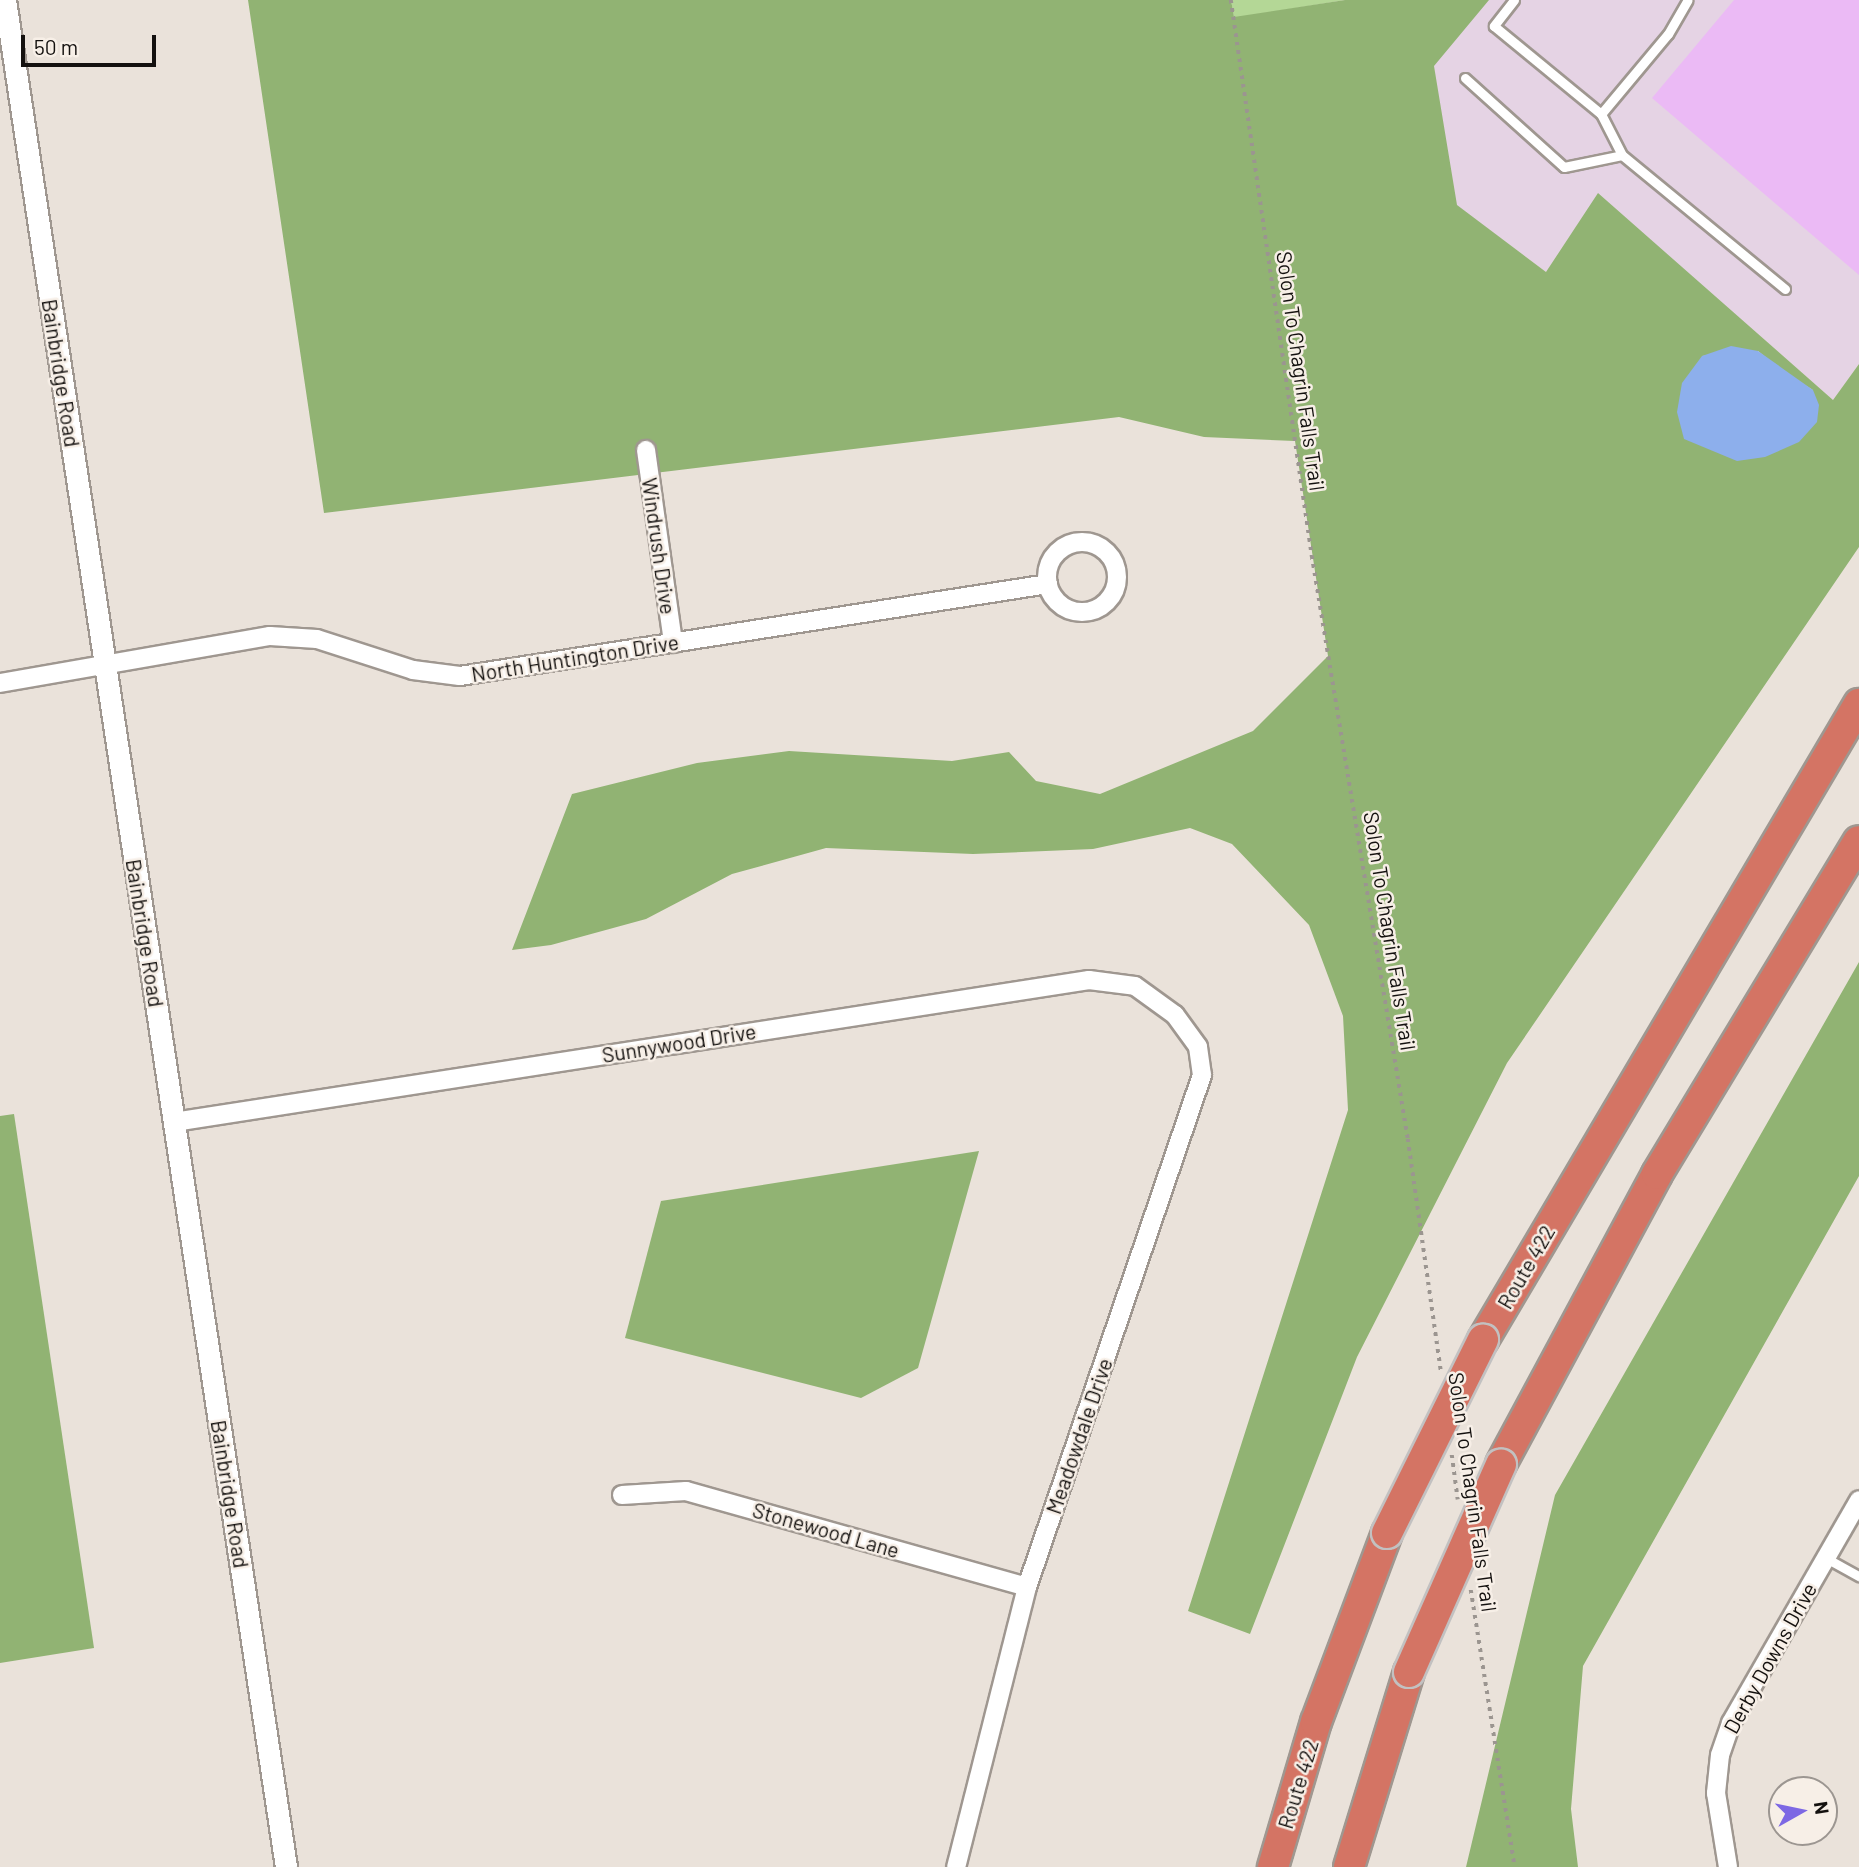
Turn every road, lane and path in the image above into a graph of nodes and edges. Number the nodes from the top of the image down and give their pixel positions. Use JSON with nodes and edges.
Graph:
{"nodes":[{"id":1,"x":5,"y":0,"type":"edge"},
{"id":2,"x":1231,"y":0,"type":"edge"},
{"id":3,"x":1514,"y":0,"type":"edge"},
{"id":4,"x":1688,"y":0,"type":"edge"},
{"id":5,"x":1465,"y":78,"type":"dead end"},
{"id":6,"x":1601,"y":114,"type":"junction"},
{"id":7,"x":1622,"y":155,"type":"junction"},
{"id":8,"x":1785,"y":289,"type":"dead end"},
{"id":9,"x":646,"y":450,"type":"dead end"},
{"id":10,"x":1048,"y":584,"type":"junction"},
{"id":11,"x":673,"y":643,"type":"junction"},
{"id":12,"x":105,"y":665,"type":"junction"},
{"id":13,"x":0,"y":683,"type":"edge"},
{"id":14,"x":1859,"y":704,"type":"edge"},
{"id":15,"x":1859,"y":841,"type":"edge"},
{"id":16,"x":1175,"y":1016,"type":"joint"},
{"id":17,"x":174,"y":1122,"type":"junction"},
{"id":18,"x":1441,"y":1375,"type":"dead end"},
{"id":19,"x":1451,"y":1444,"type":"dead end"},
{"id":20,"x":622,"y":1495,"type":"dead end"},
{"id":21,"x":1859,"y":1500,"type":"edge"},
{"id":22,"x":1460,"y":1513,"type":"dead end"},
{"id":23,"x":1826,"y":1558,"type":"junction"},
{"id":24,"x":1859,"y":1576,"type":"edge"},
{"id":25,"x":1470,"y":1582,"type":"dead end"},
{"id":26,"x":1027,"y":1587,"type":"junction"},
{"id":27,"x":286,"y":1867,"type":"edge"},
{"id":28,"x":956,"y":1867,"type":"edge"},
{"id":29,"x":1273,"y":1867,"type":"edge"},
{"id":30,"x":1349,"y":1867,"type":"edge"},
{"id":31,"x":1515,"y":1867,"type":"edge"},
{"id":32,"x":1728,"y":1867,"type":"edge"}],
"edges":[{"from":1,"to":12,"type":"street","name":"Bainbridge Road"},
{"from":2,"to":18,"type":"path","name":"Solon To Chagrin Falls Trail"},
{"from":3,"to":6,"type":"lane"},
{"from":4,"to":6,"type":"lane"},
{"from":5,"to":7,"type":"lane"},
{"from":6,"to":7,"type":"lane"},
{"from":7,"to":8,"type":"lane"},
{"from":9,"to":11,"type":"street","name":"Windrush Drive"},
{"from":10,"to":10,"type":"street"},
{"from":10,"to":11,"type":"street","name":"North Huntington Drive"},
{"from":11,"to":12,"type":"street","name":"North Huntington Drive"},
{"from":12,"to":13,"type":"street","name":"North Huntington Drive"},
{"from":12,"to":17,"type":"street","name":"Bainbridge Road"},
{"from":14,"to":29,"type":"highway","name":"Route 422","bridge":true},
{"from":15,"to":30,"type":"highway","bridge":true},
{"from":16,"to":17,"type":"street","name":"Sunnywood Drive"},
{"from":16,"to":26,"type":"street","name":"Meadowdale Drive"},
{"from":17,"to":27,"type":"street","name":"Bainbridge Road"},
{"from":19,"to":22,"type":"path","name":"Solon To Chagrin Falls Trail"},
{"from":20,"to":26,"type":"street","name":"Stonewood Lane"},
{"from":21,"to":23,"type":"street","name":"Derby Downs Drive"},
{"from":23,"to":24,"type":"lane"},
{"from":23,"to":32,"type":"street","name":"Derby Downs Drive"},
{"from":25,"to":31,"type":"path","name":"Solon To Chagrin Falls Trail"},
{"from":26,"to":28,"type":"street","name":"Meadowdale Drive"}]}
